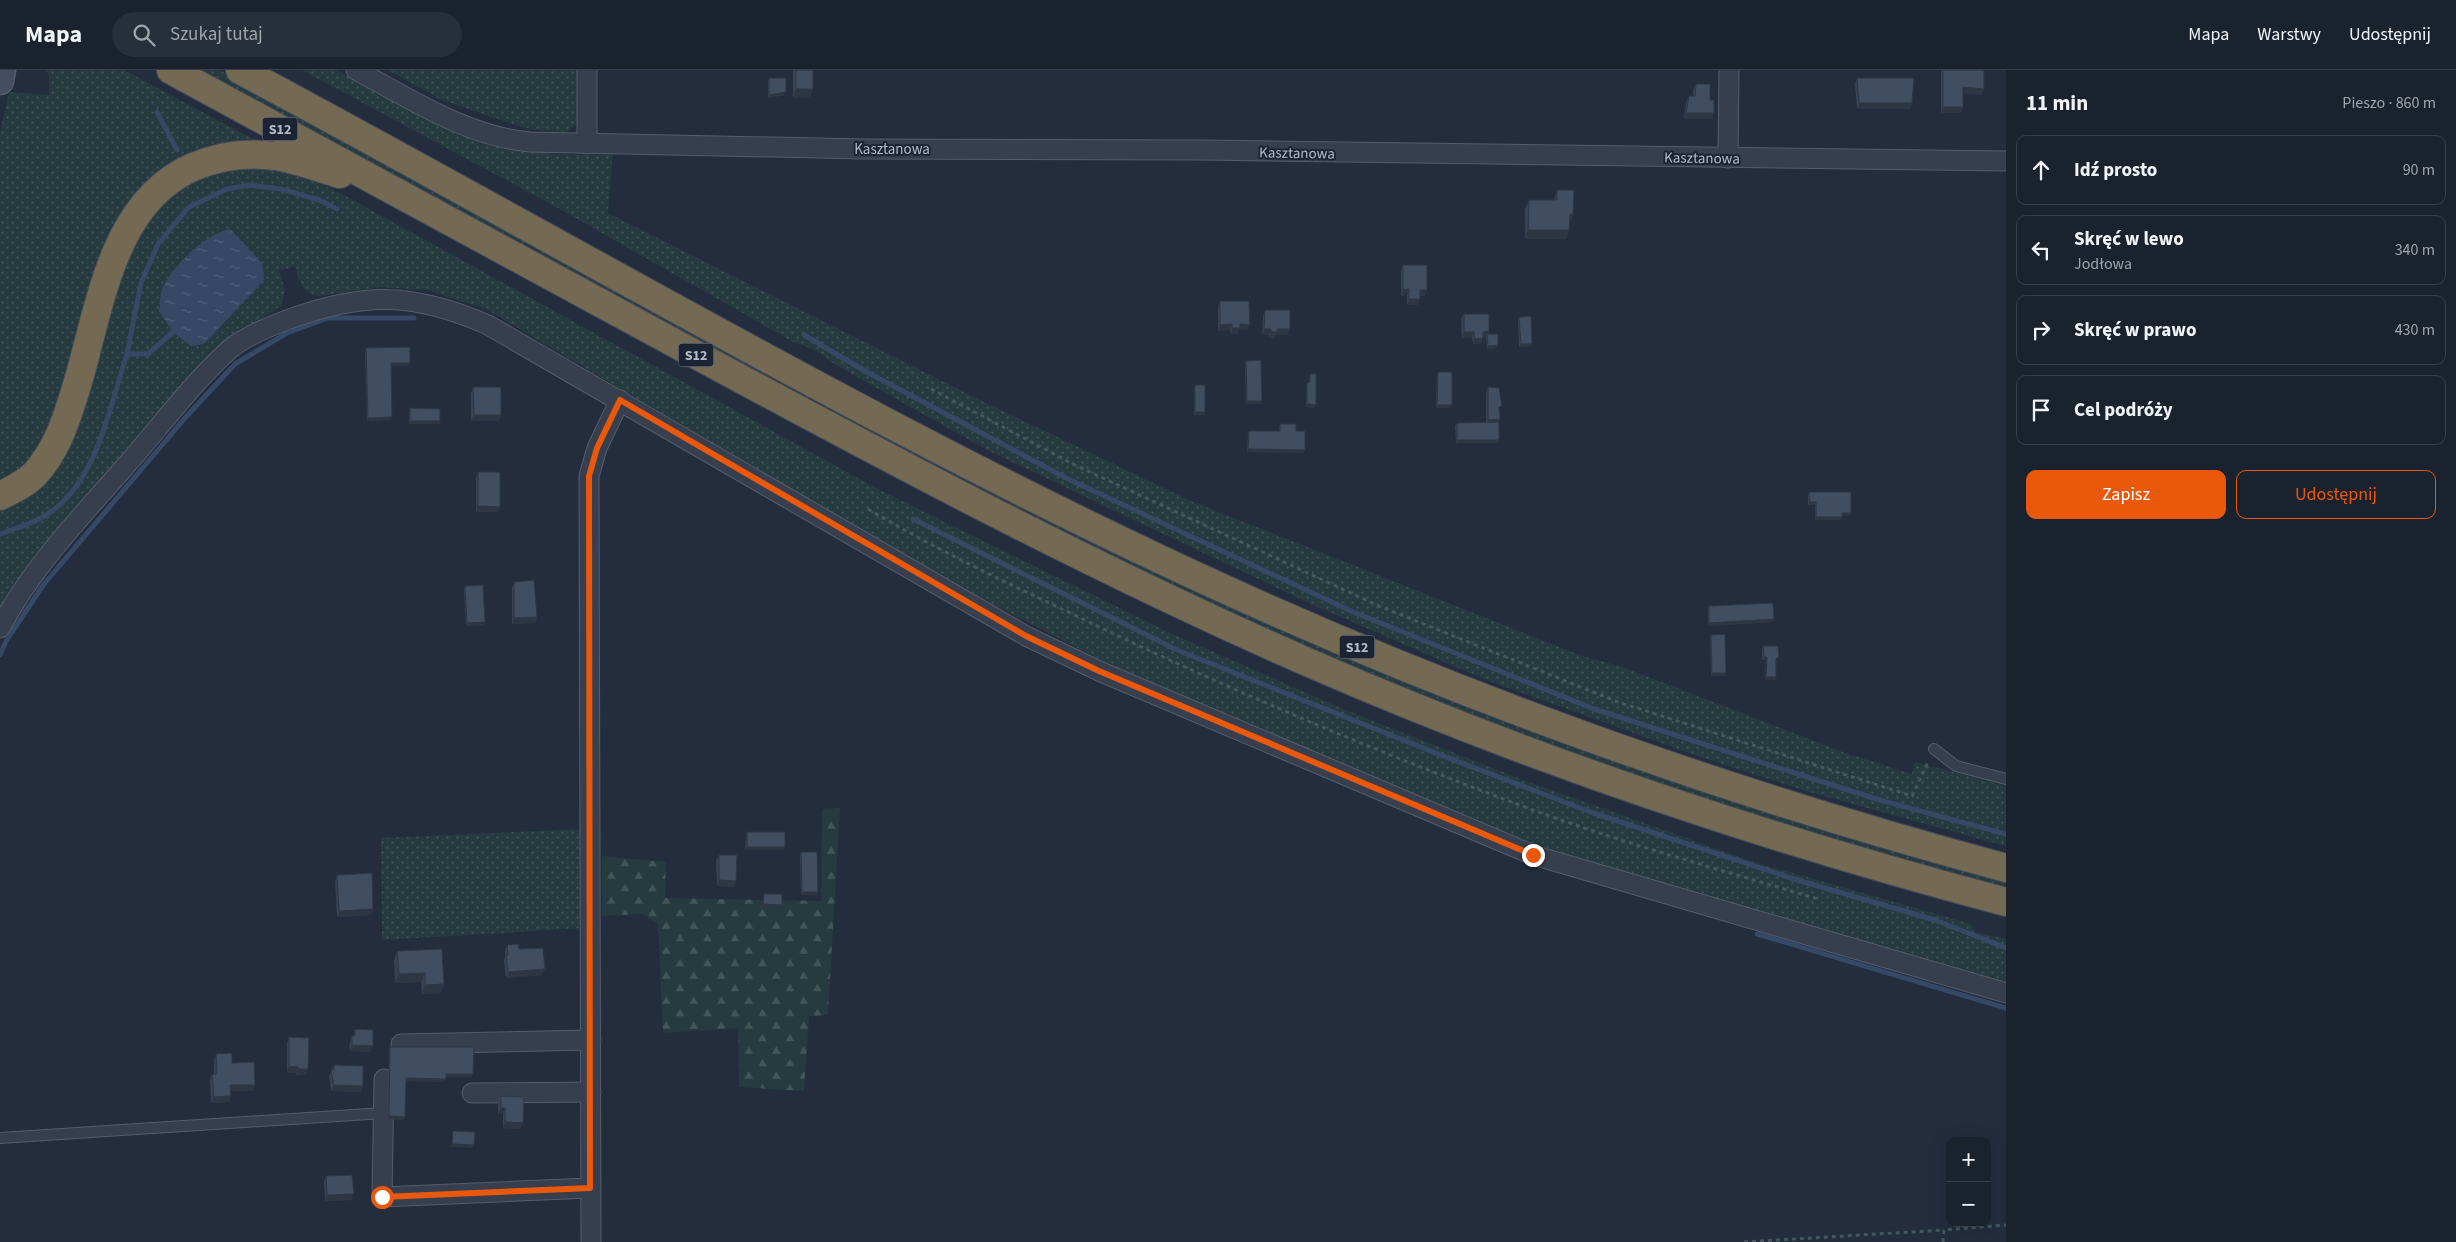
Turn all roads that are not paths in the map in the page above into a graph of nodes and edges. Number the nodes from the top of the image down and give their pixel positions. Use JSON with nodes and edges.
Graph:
{"nodes":[{"id":1,"x":171,"y":70,"type":"edge"},
{"id":2,"x":240,"y":70,"type":"edge"},
{"id":3,"x":267,"y":70,"type":"edge"},
{"id":4,"x":356,"y":70,"type":"edge"},
{"id":5,"x":586,"y":70,"type":"edge"},
{"id":6,"x":1729,"y":70,"type":"edge"},
{"id":7,"x":300,"y":102,"type":"junction"},
{"id":8,"x":587,"y":144,"type":"junction"},
{"id":9,"x":1728,"y":158,"type":"junction"},
{"id":10,"x":2006,"y":161,"type":"edge"},
{"id":11,"x":390,"y":188,"type":"junction"},
{"id":12,"x":620,"y":400,"type":"junction"},
{"id":13,"x":0,"y":496,"type":"edge"},
{"id":14,"x":0,"y":628,"type":"edge"},
{"id":15,"x":1934,"y":749,"type":"road end"},
{"id":16,"x":2006,"y":779,"type":"edge"},
{"id":17,"x":2006,"y":868,"type":"edge"},
{"id":18,"x":2006,"y":902,"type":"edge"},
{"id":19,"x":2006,"y":993,"type":"edge"},
{"id":20,"x":592,"y":1040,"type":"junction"},
{"id":21,"x":401,"y":1044,"type":"dead end"},
{"id":22,"x":384,"y":1079,"type":"dead end"},
{"id":23,"x":591,"y":1092,"type":"junction"},
{"id":24,"x":472,"y":1093,"type":"dead end"},
{"id":25,"x":384,"y":1113,"type":"junction"},
{"id":26,"x":0,"y":1138,"type":"edge"},
{"id":27,"x":590,"y":1188,"type":"junction"},
{"id":28,"x":591,"y":1242,"type":"edge"}],
"edges":[{"from":1,"to":11,"type":"highway","number":"S12"},
{"from":2,"to":7,"type":"highway","number":"S12"},
{"from":3,"to":7,"type":"highway"},
{"from":4,"to":8,"type":"street","name":"Kasztanowa"},
{"from":5,"to":8,"type":"street"},
{"from":6,"to":9,"type":"street"},
{"from":7,"to":17,"type":"highway","number":"S12"},
{"from":8,"to":9,"type":"street","name":"Kasztanowa"},
{"from":9,"to":10,"type":"street","name":"Kasztanowa"},
{"from":11,"to":13,"type":"highway"},
{"from":11,"to":18,"type":"highway","number":"S12"},
{"from":12,"to":14,"type":"street"},
{"from":12,"to":19,"type":"street"},
{"from":12,"to":20,"type":"street"},
{"from":15,"to":16,"type":"lane"},
{"from":20,"to":21,"type":"street"},
{"from":20,"to":23,"type":"street"},
{"from":22,"to":25,"type":"street"},
{"from":23,"to":24,"type":"street"},
{"from":23,"to":27,"type":"street"},
{"from":25,"to":26,"type":"lane"},
{"from":25,"to":27,"type":"street"},
{"from":27,"to":28,"type":"street"}]}
